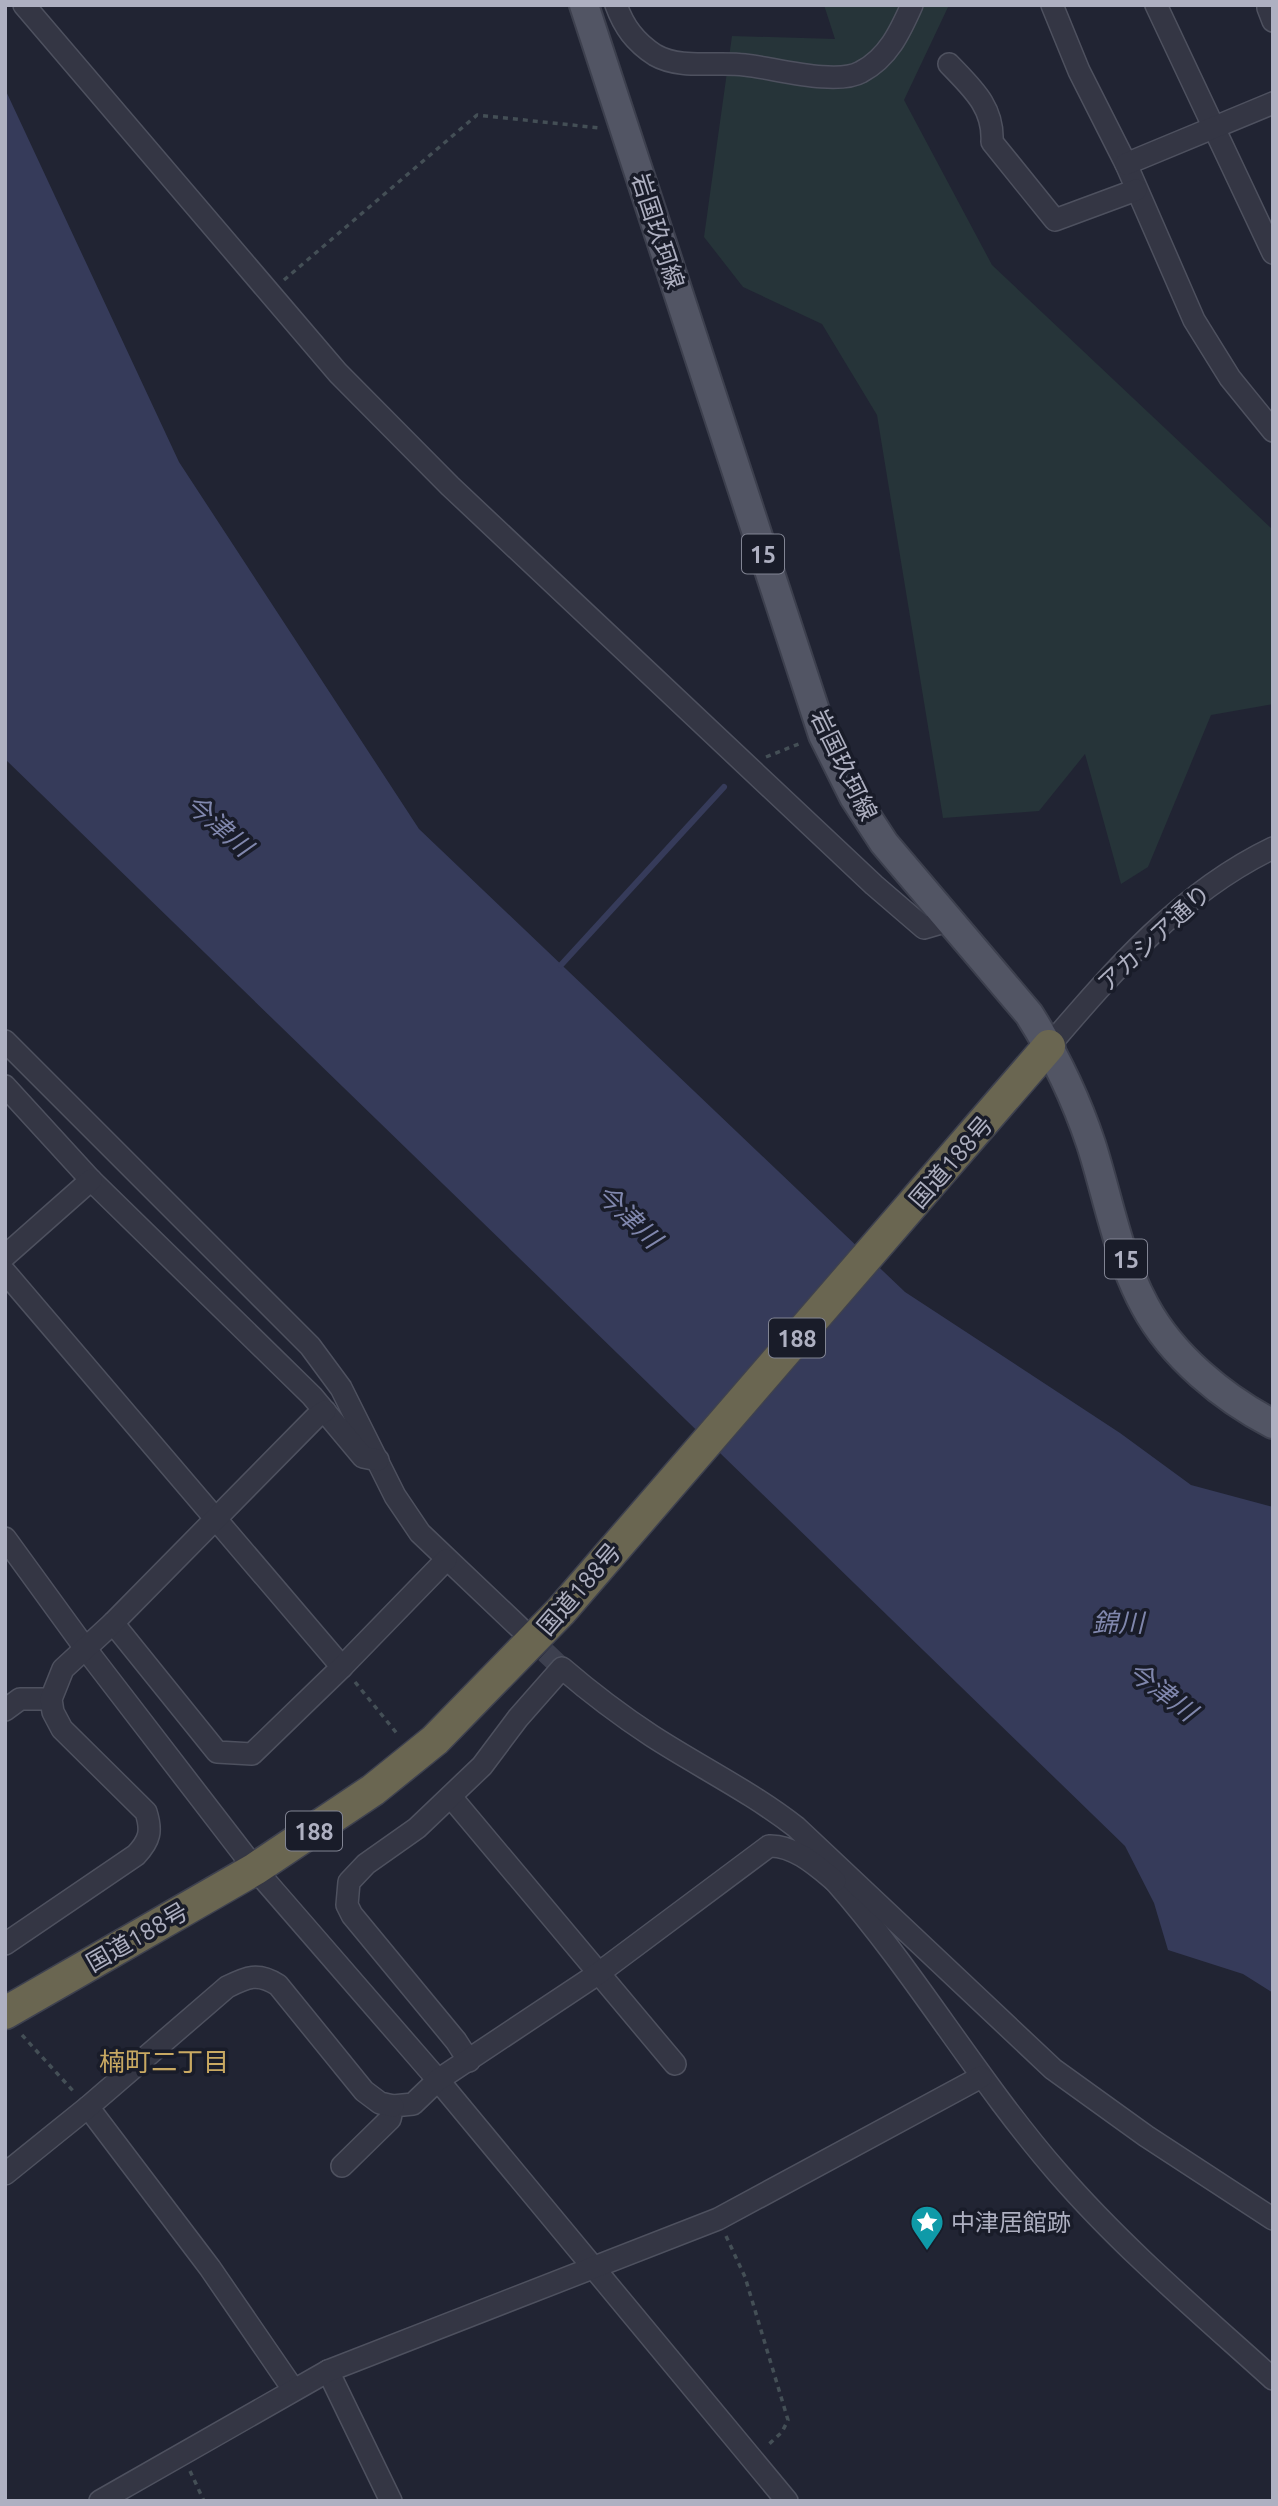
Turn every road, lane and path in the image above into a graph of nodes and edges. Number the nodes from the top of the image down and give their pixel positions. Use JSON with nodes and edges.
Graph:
{"nodes":[{"id":1,"x":24,"y":5,"type":"edge"},
{"id":2,"x":584,"y":5,"type":"edge"},
{"id":3,"x":616,"y":5,"type":"edge"},
{"id":4,"x":912,"y":5,"type":"edge"},
{"id":5,"x":1052,"y":5,"type":"edge"},
{"id":6,"x":1156,"y":5,"type":"edge"},
{"id":7,"x":949,"y":64,"type":"dead end"},
{"id":8,"x":1273,"y":103,"type":"edge"},
{"id":9,"x":1214,"y":127,"type":"junction"},
{"id":10,"x":626,"y":131,"type":"junction"},
{"id":11,"x":1126,"y":164,"type":"junction"},
{"id":12,"x":1136,"y":190,"type":"junction"},
{"id":13,"x":1273,"y":253,"type":"edge"},
{"id":14,"x":269,"y":292,"type":"junction"},
{"id":15,"x":1273,"y":431,"type":"edge"},
{"id":16,"x":823,"y":735,"type":"junction"},
{"id":17,"x":745,"y":766,"type":"junction"},
{"id":18,"x":1273,"y":848,"type":"edge"},
{"id":19,"x":948,"y":921,"type":"junction"},
{"id":20,"x":5,"y":1041,"type":"edge"},
{"id":21,"x":1049,"y":1046,"type":"junction"},
{"id":22,"x":5,"y":1086,"type":"edge"},
{"id":23,"x":91,"y":1180,"type":"junction"},
{"id":24,"x":5,"y":1256,"type":"edge"},
{"id":25,"x":5,"y":1272,"type":"edge"},
{"id":26,"x":325,"y":1411,"type":"junction"},
{"id":27,"x":1273,"y":1424,"type":"edge"},
{"id":28,"x":378,"y":1460,"type":"junction"},
{"id":29,"x":215,"y":1518,"type":"junction"},
{"id":30,"x":5,"y":1538,"type":"edge"},
{"id":31,"x":446,"y":1560,"type":"junction"},
{"id":32,"x":113,"y":1623,"type":"junction"},
{"id":33,"x":519,"y":1627,"type":"tunnel mouth"},
{"id":34,"x":85,"y":1648,"type":"junction"},
{"id":35,"x":342,"y":1667,"type":"junction"},
{"id":36,"x":51,"y":1699,"type":"junction"},
{"id":37,"x":5,"y":1710,"type":"edge"},
{"id":38,"x":403,"y":1741,"type":"dead end"},
{"id":39,"x":451,"y":1797,"type":"junction"},
{"id":40,"x":256,"y":1869,"type":"junction"},
{"id":41,"x":840,"y":1877,"type":"junction"},
{"id":42,"x":5,"y":1944,"type":"edge"},
{"id":43,"x":599,"y":1973,"type":"junction"},
{"id":44,"x":13,"y":2024,"type":"edge"},
{"id":45,"x":469,"y":2061,"type":"junction"},
{"id":46,"x":675,"y":2064,"type":"dead end"},
{"id":47,"x":981,"y":2077,"type":"junction"},
{"id":48,"x":438,"y":2080,"type":"junction"},
{"id":49,"x":393,"y":2106,"type":"junction"},
{"id":50,"x":88,"y":2107,"type":"junction"},
{"id":51,"x":342,"y":2166,"type":"dead end"},
{"id":52,"x":5,"y":2174,"type":"edge"},
{"id":53,"x":718,"y":2219,"type":"junction"},
{"id":54,"x":1273,"y":2219,"type":"edge"},
{"id":55,"x":592,"y":2266,"type":"junction"},
{"id":56,"x":328,"y":2371,"type":"junction"},
{"id":57,"x":1273,"y":2379,"type":"edge"},
{"id":58,"x":293,"y":2389,"type":"junction"},
{"id":59,"x":182,"y":2455,"type":"junction"},
{"id":60,"x":752,"y":2459,"type":"junction"},
{"id":61,"x":100,"y":2501,"type":"edge"},
{"id":62,"x":204,"y":2501,"type":"edge"},
{"id":63,"x":391,"y":2501,"type":"edge"},
{"id":64,"x":787,"y":2501,"type":"edge"}],
"edges":[{"from":1,"to":14,"type":"street"},
{"from":2,"to":10,"type":"main road","name":"岩国玖珂線","number":"15"},
{"from":3,"to":4,"type":"street"},
{"from":5,"to":11,"type":"street"},
{"from":6,"to":9,"type":"street"},
{"from":7,"to":12,"type":"street"},
{"from":8,"to":9,"type":"street"},
{"from":9,"to":11,"type":"street"},
{"from":9,"to":13,"type":"street"},
{"from":10,"to":14,"type":"path"},
{"from":10,"to":16,"type":"main road","name":"岩国玖珂線","number":"15"},
{"from":11,"to":12,"type":"street"},
{"from":12,"to":15,"type":"street"},
{"from":14,"to":17,"type":"street"},
{"from":16,"to":17,"type":"path"},
{"from":16,"to":19,"type":"main road","name":"岩国玖珂線","number":"15"},
{"from":17,"to":19,"type":"street"},
{"from":18,"to":21,"type":"street","name":"アカシア通り"},
{"from":19,"to":21,"type":"main road","name":"岩国玖珂線","number":"15"},
{"from":20,"to":28,"type":"street"},
{"from":21,"to":27,"type":"main road","name":"岩国玖珂線","number":"15"},
{"from":21,"to":40,"type":"highway","name":"国道188号","number":"188"},
{"from":22,"to":23,"type":"street"},
{"from":23,"to":24,"type":"street"},
{"from":23,"to":26,"type":"street"},
{"from":25,"to":29,"type":"street"},
{"from":26,"to":28,"type":"street"},
{"from":26,"to":29,"type":"street"},
{"from":28,"to":31,"type":"street"},
{"from":29,"to":32,"type":"street"},
{"from":29,"to":35,"type":"street"},
{"from":30,"to":34,"type":"street"},
{"from":31,"to":33,"type":"street"},
{"from":31,"to":35,"type":"street"},
{"from":32,"to":34,"type":"street"},
{"from":32,"to":35,"type":"street"},
{"from":34,"to":36,"type":"street"},
{"from":34,"to":40,"type":"street"},
{"from":35,"to":38,"type":"path"},
{"from":36,"to":37,"type":"street"},
{"from":36,"to":42,"type":"street"},
{"from":39,"to":41,"type":"street"},
{"from":39,"to":43,"type":"street"},
{"from":39,"to":45,"type":"street"},
{"from":40,"to":44,"type":"highway","name":"国道188号","number":"188"},
{"from":40,"to":48,"type":"street"},
{"from":41,"to":43,"type":"street"},
{"from":41,"to":47,"type":"street"},
{"from":41,"to":54,"type":"street"},
{"from":43,"to":45,"type":"street"},
{"from":43,"to":46,"type":"street"},
{"from":44,"to":50,"type":"path"},
{"from":45,"to":48,"type":"street"},
{"from":47,"to":53,"type":"street"},
{"from":47,"to":57,"type":"street"},
{"from":48,"to":49,"type":"street"},
{"from":48,"to":55,"type":"street"},
{"from":49,"to":50,"type":"street"},
{"from":49,"to":51,"type":"street"},
{"from":50,"to":52,"type":"street"},
{"from":50,"to":58,"type":"street"},
{"from":53,"to":55,"type":"street"},
{"from":53,"to":60,"type":"path"},
{"from":55,"to":56,"type":"street"},
{"from":55,"to":60,"type":"street"},
{"from":56,"to":58,"type":"street"},
{"from":56,"to":63,"type":"street"},
{"from":58,"to":59,"type":"street"},
{"from":59,"to":61,"type":"street"},
{"from":59,"to":62,"type":"path"},
{"from":60,"to":64,"type":"street"}]}
